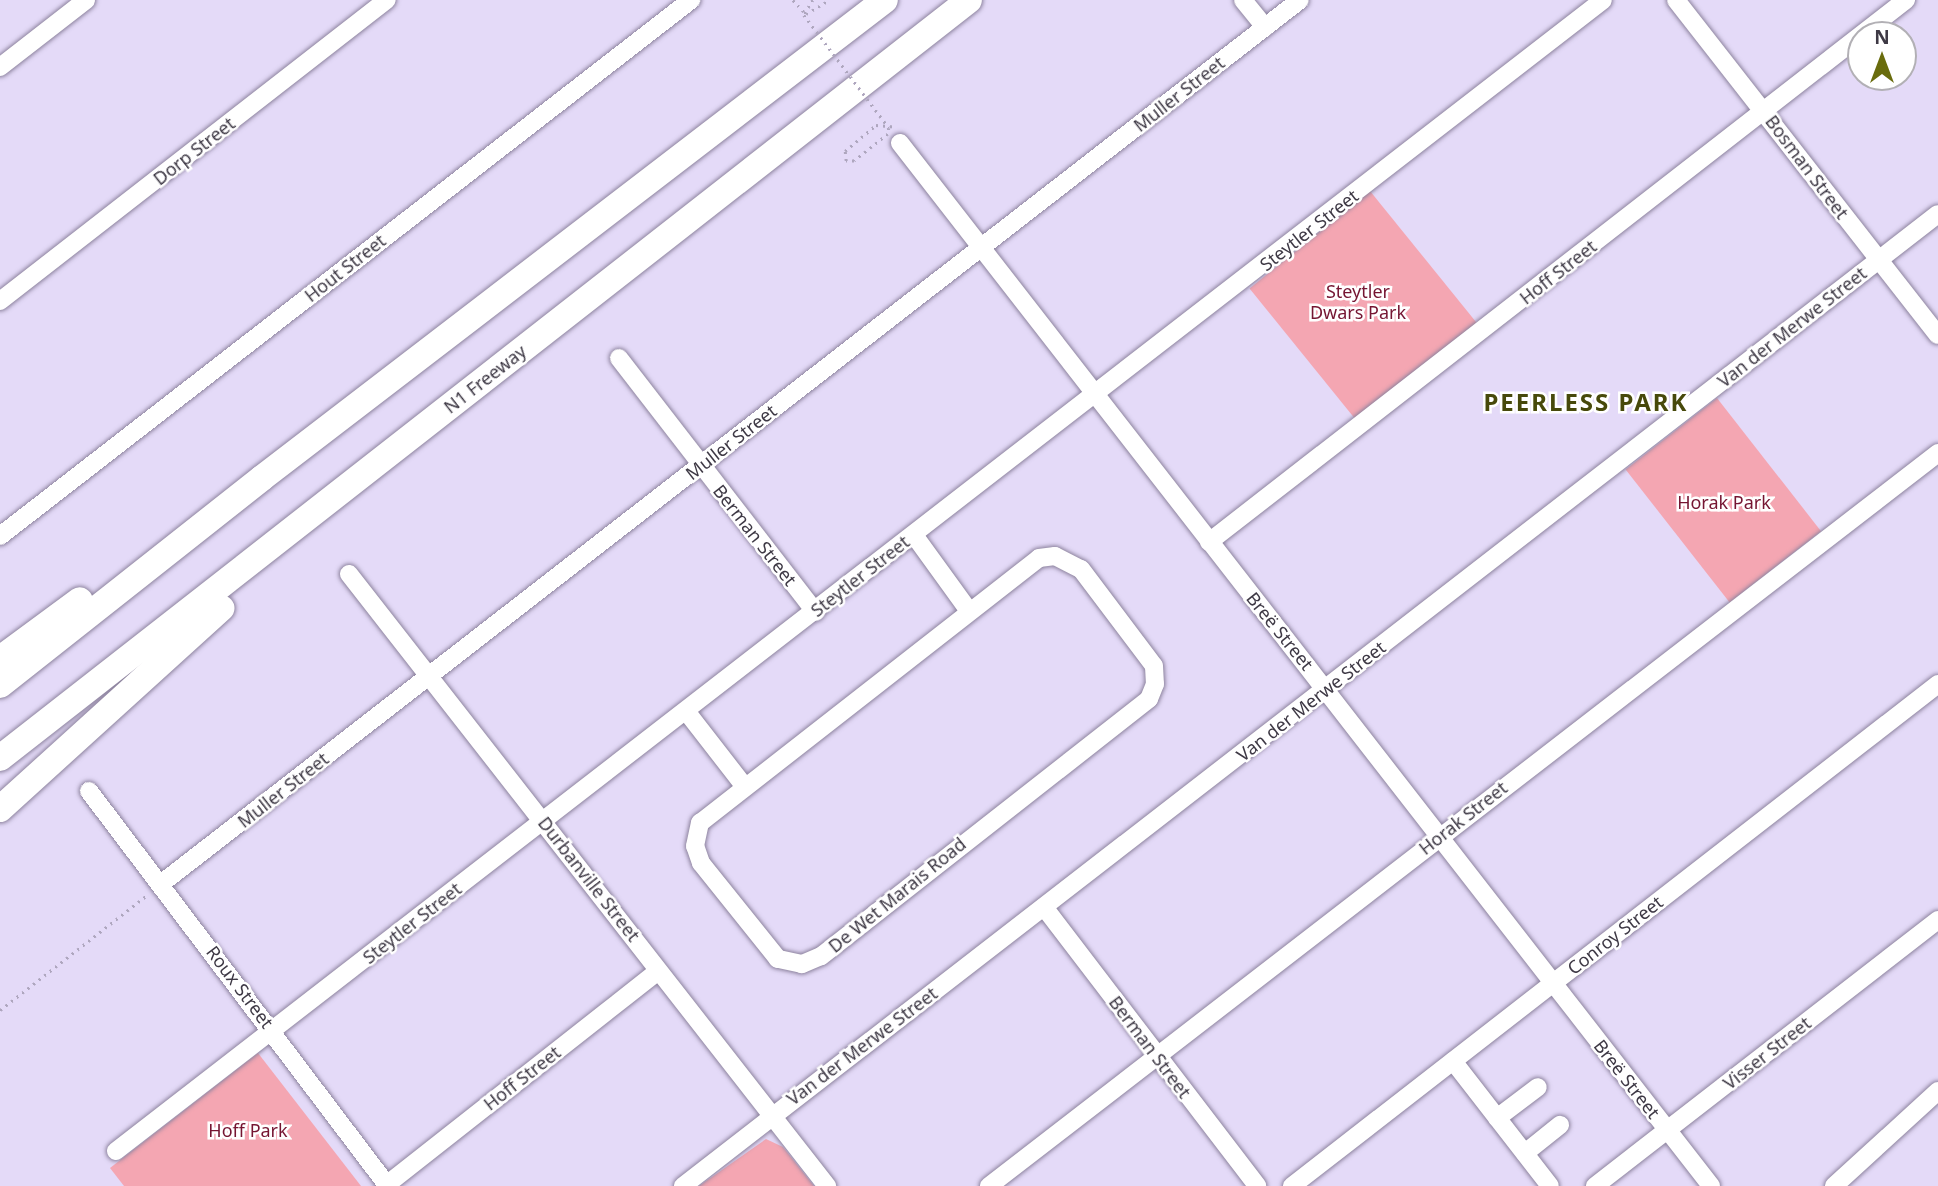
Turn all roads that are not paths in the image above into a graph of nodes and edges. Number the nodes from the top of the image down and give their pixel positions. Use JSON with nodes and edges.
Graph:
{"nodes":[{"id":1,"x":86,"y":0,"type":"edge"},
{"id":2,"x":387,"y":0,"type":"edge"},
{"id":3,"x":691,"y":0,"type":"edge"},
{"id":4,"x":884,"y":0,"type":"edge"},
{"id":5,"x":969,"y":0,"type":"edge"},
{"id":6,"x":1243,"y":0,"type":"edge"},
{"id":7,"x":1300,"y":0,"type":"edge"},
{"id":8,"x":1603,"y":0,"type":"edge"},
{"id":9,"x":1676,"y":0,"type":"edge"},
{"id":10,"x":1906,"y":0,"type":"edge"},
{"id":11,"x":1265,"y":27,"type":"junction"},
{"id":12,"x":0,"y":67,"type":"edge"},
{"id":13,"x":1764,"y":110,"type":"junction"},
{"id":14,"x":900,"y":143,"type":"dead end"},
{"id":15,"x":1938,"y":214,"type":"edge"},
{"id":16,"x":982,"y":247,"type":"junction"},
{"id":17,"x":1878,"y":261,"type":"junction"},
{"id":18,"x":0,"y":301,"type":"edge"},
{"id":19,"x":1938,"y":335,"type":"edge"},
{"id":20,"x":619,"y":358,"type":"dead end"},
{"id":21,"x":1096,"y":394,"type":"junction"},
{"id":22,"x":1938,"y":453,"type":"edge"},
{"id":23,"x":701,"y":466,"type":"junction"},
{"id":24,"x":262,"y":478,"type":"junction"},
{"id":25,"x":333,"y":500,"type":"junction"},
{"id":26,"x":914,"y":535,"type":"junction"},
{"id":27,"x":0,"y":536,"type":"edge"},
{"id":28,"x":1209,"y":542,"type":"junction"},
{"id":29,"x":349,"y":574,"type":"dead end"},
{"id":30,"x":969,"y":611,"type":"junction"},
{"id":31,"x":814,"y":612,"type":"junction"},
{"id":32,"x":0,"y":659,"type":"edge"},
{"id":33,"x":428,"y":677,"type":"junction"},
{"id":34,"x":1938,"y":684,"type":"edge"},
{"id":35,"x":0,"y":685,"type":"edge"},
{"id":36,"x":1327,"y":689,"type":"junction"},
{"id":37,"x":687,"y":712,"type":"junction"},
{"id":38,"x":0,"y":758,"type":"edge"},
{"id":39,"x":745,"y":787,"type":"junction"},
{"id":40,"x":89,"y":790,"type":"dead end"},
{"id":41,"x":0,"y":809,"type":"edge"},
{"id":42,"x":544,"y":821,"type":"junction"},
{"id":43,"x":1440,"y":836,"type":"junction"},
{"id":44,"x":162,"y":883,"type":"junction"},
{"id":45,"x":1044,"y":907,"type":"junction"},
{"id":46,"x":1938,"y":920,"type":"edge"},
{"id":47,"x":658,"y":971,"type":"junction"},
{"id":48,"x":1553,"y":984,"type":"junction"},
{"id":49,"x":273,"y":1031,"type":"junction"},
{"id":50,"x":1156,"y":1056,"type":"junction"},
{"id":51,"x":1453,"y":1061,"type":"junction"},
{"id":52,"x":1538,"y":1087,"type":"dead end"},
{"id":53,"x":1938,"y":1091,"type":"edge"},
{"id":54,"x":772,"y":1115,"type":"junction"},
{"id":55,"x":1497,"y":1118,"type":"junction"},
{"id":56,"x":1560,"y":1125,"type":"dead end"},
{"id":57,"x":1667,"y":1130,"type":"junction"},
{"id":58,"x":116,"y":1151,"type":"dead end"},
{"id":59,"x":1525,"y":1153,"type":"junction"},
{"id":60,"x":386,"y":1186,"type":"edge"},
{"id":61,"x":683,"y":1186,"type":"edge"},
{"id":62,"x":827,"y":1186,"type":"edge"},
{"id":63,"x":989,"y":1186,"type":"edge"},
{"id":64,"x":1257,"y":1186,"type":"edge"},
{"id":65,"x":1292,"y":1186,"type":"edge"},
{"id":66,"x":1550,"y":1186,"type":"edge"},
{"id":67,"x":1595,"y":1186,"type":"edge"},
{"id":68,"x":1711,"y":1186,"type":"edge"},
{"id":69,"x":1834,"y":1186,"type":"edge"}],
"edges":[{"from":1,"to":12,"type":"street"},
{"from":2,"to":18,"type":"street","name":"Dorp Street"},
{"from":3,"to":27,"type":"street","name":"Hout Street"},
{"from":4,"to":24,"type":"highway"},
{"from":5,"to":25,"type":"highway","name":"N1 Freeway"},
{"from":6,"to":11,"type":"street"},
{"from":7,"to":11,"type":"street","name":"Muller Street"},
{"from":8,"to":21,"type":"street","name":"Steytler Street"},
{"from":9,"to":13,"type":"street","name":"Bosman Street"},
{"from":10,"to":13,"type":"street","name":"Hoff Street"},
{"from":11,"to":16,"type":"street","name":"Muller Street"},
{"from":13,"to":17,"type":"street","name":"Bosman Street"},
{"from":13,"to":28,"type":"street","name":"Hoff Street"},
{"from":14,"to":16,"type":"street","name":"Breë Street"},
{"from":15,"to":17,"type":"street","name":"Van der Merwe Street"},
{"from":16,"to":21,"type":"street","name":"Breë Street"},
{"from":16,"to":23,"type":"street","name":"Muller Street"},
{"from":17,"to":19,"type":"street","name":"Bosman Street"},
{"from":17,"to":36,"type":"street","name":"Van der Merwe Street"},
{"from":20,"to":23,"type":"street","name":"Berman Street"},
{"from":21,"to":26,"type":"street","name":"Steytler Street"},
{"from":21,"to":28,"type":"street","name":"Breë Street"},
{"from":22,"to":43,"type":"street","name":"Horak Street"},
{"from":23,"to":31,"type":"street","name":"Berman Street"},
{"from":23,"to":33,"type":"street","name":"Muller Street"},
{"from":24,"to":32,"type":"highway"},
{"from":24,"to":35,"type":"highway"},
{"from":25,"to":38,"type":"highway","name":"N1 Freeway"},
{"from":25,"to":41,"type":"highway"},
{"from":26,"to":30,"type":"street"},
{"from":26,"to":31,"type":"street","name":"Steytler Street"},
{"from":28,"to":36,"type":"street","name":"Breë Street"},
{"from":29,"to":33,"type":"street","name":"Durbanville Street"},
{"from":30,"to":39,"type":"street","name":"De Wet Marais Road"},
{"from":30,"to":39,"type":"street","name":"De Wet Marais Road"},
{"from":31,"to":37,"type":"street","name":"Steytler Street"},
{"from":33,"to":42,"type":"street","name":"Durbanville Street"},
{"from":33,"to":44,"type":"street","name":"Muller Street"},
{"from":34,"to":48,"type":"street","name":"Conroy Street"},
{"from":36,"to":43,"type":"street","name":"Breë Street"},
{"from":36,"to":45,"type":"street","name":"Van der Merwe Street"},
{"from":37,"to":39,"type":"street"},
{"from":37,"to":42,"type":"street","name":"Steytler Street"},
{"from":40,"to":44,"type":"street","name":"Roux Street"},
{"from":42,"to":47,"type":"street","name":"Durbanville Street"},
{"from":42,"to":49,"type":"street","name":"Steytler Street"},
{"from":43,"to":48,"type":"street","name":"Breë Street"},
{"from":43,"to":50,"type":"street","name":"Horak Street"},
{"from":44,"to":49,"type":"street","name":"Roux Street"},
{"from":45,"to":50,"type":"street","name":"Berman Street"},
{"from":45,"to":54,"type":"street","name":"Van der Merwe Street"},
{"from":46,"to":57,"type":"street","name":"Visser Street"},
{"from":47,"to":54,"type":"street","name":"Durbanville Street"},
{"from":47,"to":60,"type":"street","name":"Hoff Street"},
{"from":48,"to":51,"type":"street","name":"Conroy Street"},
{"from":48,"to":57,"type":"street","name":"Breë Street"},
{"from":49,"to":58,"type":"street","name":"Steytler Street"},
{"from":49,"to":60,"type":"street","name":"Roux Street"},
{"from":50,"to":63,"type":"street","name":"Horak Street"},
{"from":50,"to":64,"type":"street","name":"Berman Street"},
{"from":51,"to":55,"type":"street"},
{"from":51,"to":65,"type":"street","name":"Conroy Street"},
{"from":52,"to":55,"type":"street"},
{"from":53,"to":69,"type":"street"},
{"from":54,"to":61,"type":"street","name":"Van der Merwe Street"},
{"from":54,"to":62,"type":"street","name":"Durbanville Street"},
{"from":55,"to":59,"type":"street"},
{"from":56,"to":59,"type":"street"},
{"from":57,"to":67,"type":"street","name":"Visser Street"},
{"from":57,"to":68,"type":"street","name":"Breë Street"},
{"from":59,"to":66,"type":"street"}]}
